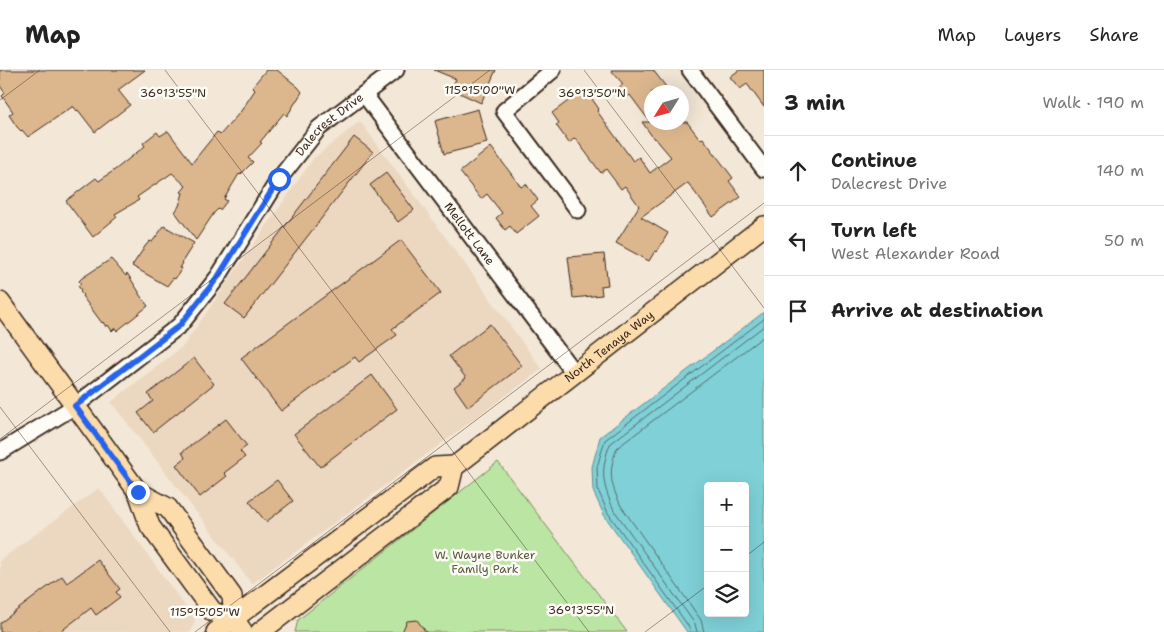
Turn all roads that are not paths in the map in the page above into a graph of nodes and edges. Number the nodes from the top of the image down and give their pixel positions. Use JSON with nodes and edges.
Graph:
{"nodes":[{"id":1,"x":396,"y":70,"type":"edge"},
{"id":2,"x":552,"y":70,"type":"edge"},
{"id":3,"x":690,"y":70,"type":"edge"},
{"id":4,"x":364,"y":94,"type":"junction"},
{"id":5,"x":764,"y":169,"type":"edge"},
{"id":6,"x":578,"y":210,"type":"dead end"},
{"id":7,"x":764,"y":226,"type":"edge"},
{"id":8,"x":0,"y":302,"type":"edge"},
{"id":9,"x":575,"y":374,"type":"junction"},
{"id":10,"x":75,"y":406,"type":"junction"},
{"id":11,"x":0,"y":452,"type":"edge"},
{"id":12,"x":454,"y":466,"type":"junction"},
{"id":13,"x":138,"y":492,"type":"junction"},
{"id":14,"x":238,"y":625,"type":"edge"},
{"id":15,"x":216,"y":632,"type":"edge"},
{"id":16,"x":260,"y":632,"type":"edge"}],
"edges":[{"from":1,"to":4,"type":"street","name":"Dalecrest Drive"},
{"from":2,"to":6,"type":"street"},
{"from":3,"to":5,"type":"street"},
{"from":4,"to":9,"type":"street","name":"Mellott Lane"},
{"from":4,"to":10,"type":"street","name":"Dalecrest Drive"},
{"from":7,"to":9,"type":"main road","name":"North Tenaya Way"},
{"from":8,"to":10,"type":"main road"},
{"from":9,"to":12,"type":"main road","name":"North Tenaya Way"},
{"from":10,"to":11,"type":"street","name":"Dalecrest Drive"},
{"from":10,"to":13,"type":"main road"},
{"from":12,"to":14,"type":"main road","name":"North Tenaya Way"},
{"from":12,"to":16,"type":"main road"},
{"from":13,"to":14,"type":"main road"},
{"from":13,"to":14,"type":"main road"},
{"from":14,"to":15,"type":"main road","name":"North Tenaya Way"}]}
